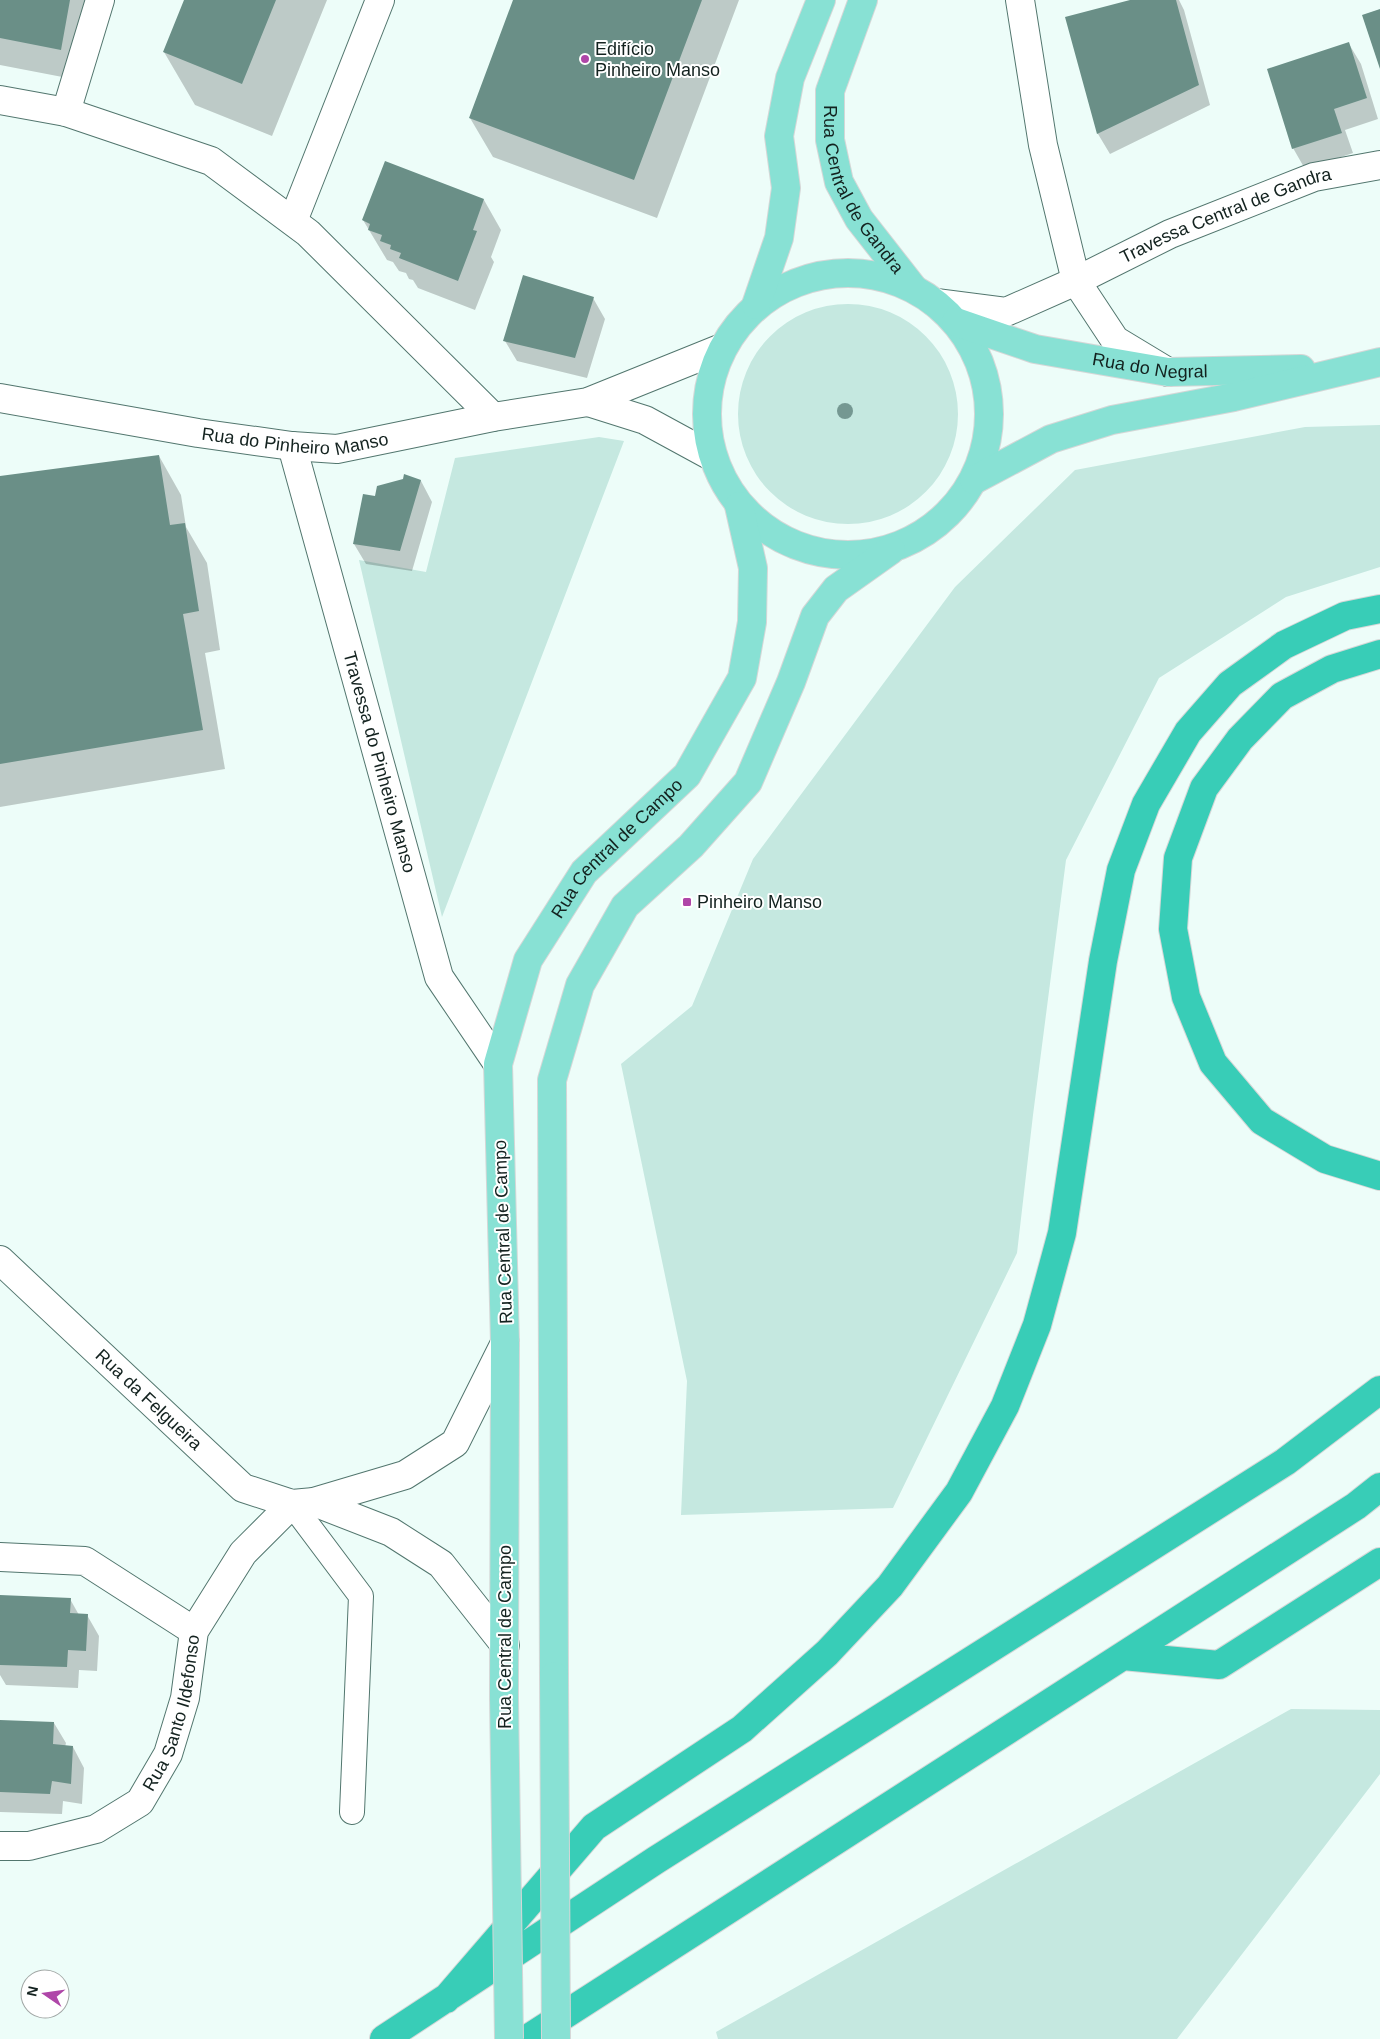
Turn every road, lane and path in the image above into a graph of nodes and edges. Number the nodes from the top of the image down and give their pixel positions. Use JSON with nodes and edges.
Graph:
{"nodes":[{"id":1,"x":100,"y":0,"type":"edge"},
{"id":2,"x":380,"y":0,"type":"edge"},
{"id":3,"x":821,"y":0,"type":"edge"},
{"id":4,"x":863,"y":0,"type":"edge"},
{"id":5,"x":1020,"y":0,"type":"edge"},
{"id":6,"x":0,"y":100,"type":"edge"},
{"id":7,"x":66,"y":112,"type":"junction"},
{"id":8,"x":1380,"y":165,"type":"edge"},
{"id":9,"x":292,"y":221,"type":"junction"},
{"id":10,"x":1076,"y":281,"type":"junction"},
{"id":11,"x":913,"y":288,"type":"junction"},
{"id":12,"x":936,"y":303,"type":"junction"},
{"id":13,"x":756,"y":305,"type":"junction"},
{"id":14,"x":956,"y":322,"type":"junction"},
{"id":15,"x":722,"y":348,"type":"junction"},
{"id":16,"x":1380,"y":362,"type":"edge"},
{"id":17,"x":1348,"y":368,"type":"junction"},
{"id":18,"x":1168,"y":372,"type":"junction"},
{"id":19,"x":0,"y":398,"type":"edge"},
{"id":20,"x":588,"y":402,"type":"junction"},
{"id":21,"x":493,"y":417,"type":"junction"},
{"id":22,"x":292,"y":446,"type":"junction"},
{"id":23,"x":713,"y":457,"type":"junction"},
{"id":24,"x":974,"y":480,"type":"junction"},
{"id":25,"x":739,"y":506,"type":"junction"},
{"id":26,"x":891,"y":550,"type":"junction"},
{"id":27,"x":1380,"y":608,"type":"edge"},
{"id":28,"x":1380,"y":654,"type":"edge"},
{"id":29,"x":498,"y":1064,"type":"junction"},
{"id":30,"x":1380,"y":1176,"type":"edge"},
{"id":31,"x":0,"y":1260,"type":"edge"},
{"id":32,"x":506,"y":1343,"type":"junction"},
{"id":33,"x":1380,"y":1390,"type":"edge"},
{"id":34,"x":1380,"y":1487,"type":"edge"},
{"id":35,"x":303,"y":1503,"type":"junction"},
{"id":36,"x":0,"y":1557,"type":"edge"},
{"id":37,"x":1380,"y":1562,"type":"edge"},
{"id":38,"x":194,"y":1631,"type":"junction"},
{"id":39,"x":505,"y":1645,"type":"junction"},
{"id":40,"x":1123,"y":1656,"type":"junction"},
{"id":41,"x":352,"y":1812,"type":"dead end"},
{"id":42,"x":0,"y":1846,"type":"edge"},
{"id":43,"x":446,"y":1999,"type":"junction"},
{"id":44,"x":384,"y":2039,"type":"edge"},
{"id":45,"x":509,"y":2039,"type":"edge"},
{"id":46,"x":527,"y":2039,"type":"edge"},
{"id":47,"x":556,"y":2039,"type":"edge"}],
"edges":[{"from":1,"to":7,"type":"street"},
{"from":2,"to":9,"type":"street"},
{"from":3,"to":13,"type":"main road"},
{"from":4,"to":11,"type":"main road","name":"Rua Central de Gandra"},
{"from":5,"to":10,"type":"street"},
{"from":6,"to":7,"type":"street"},
{"from":7,"to":9,"type":"street"},
{"from":8,"to":10,"type":"street","name":"Travessa Central de Gandra"},
{"from":9,"to":21,"type":"street"},
{"from":10,"to":12,"type":"street","name":"Travessa Central de Gandra"},
{"from":10,"to":18,"type":"street"},
{"from":11,"to":12,"type":"main road"},
{"from":11,"to":13,"type":"main road"},
{"from":12,"to":14,"type":"main road"},
{"from":13,"to":15,"type":"main road"},
{"from":14,"to":18,"type":"main road","name":"Rua do Negral"},
{"from":14,"to":24,"type":"main road"},
{"from":15,"to":20,"type":"street","name":"Rua do Pinheiro Manso"},
{"from":15,"to":23,"type":"main road"},
{"from":16,"to":17,"type":"main road","name":"Rua do Negral"},
{"from":17,"to":18,"type":"main road","name":"Rua do Negral"},
{"from":17,"to":24,"type":"main road","name":"Rua do Negral"},
{"from":19,"to":22,"type":"street","name":"Rua do Pinheiro Manso"},
{"from":20,"to":21,"type":"street","name":"Rua do Pinheiro Manso"},
{"from":20,"to":23,"type":"street","name":"Rua do Pinheiro Manso"},
{"from":21,"to":22,"type":"street","name":"Rua do Pinheiro Manso"},
{"from":22,"to":29,"type":"street","name":"Travessa do Pinheiro Manso"},
{"from":23,"to":25,"type":"main road"},
{"from":24,"to":26,"type":"main road"},
{"from":25,"to":26,"type":"main road"},
{"from":25,"to":29,"type":"main road","name":"Rua Central de Campo"},
{"from":26,"to":47,"type":"main road","bridge":true},
{"from":27,"to":43,"type":"highway"},
{"from":28,"to":30,"type":"highway"},
{"from":29,"to":32,"type":"main road","name":"Rua Central de Campo"},
{"from":31,"to":35,"type":"street","name":"Rua da Felgueira"},
{"from":32,"to":35,"type":"street"},
{"from":32,"to":39,"type":"main road","name":"Rua Central de Campo"},
{"from":33,"to":43,"type":"highway"},
{"from":34,"to":40,"type":"highway"},
{"from":35,"to":38,"type":"street","name":"Rua Santo Ildefonso"},
{"from":35,"to":39,"type":"street","name":"Rua da Felgueira"},
{"from":35,"to":41,"type":"lane"},
{"from":36,"to":38,"type":"street"},
{"from":37,"to":40,"type":"highway"},
{"from":38,"to":42,"type":"street","name":"Rua Santo Ildefonso"},
{"from":39,"to":45,"type":"main road","name":"Rua Central de Campo","bridge":true},
{"from":40,"to":46,"type":"highway"},
{"from":43,"to":44,"type":"highway"}]}
